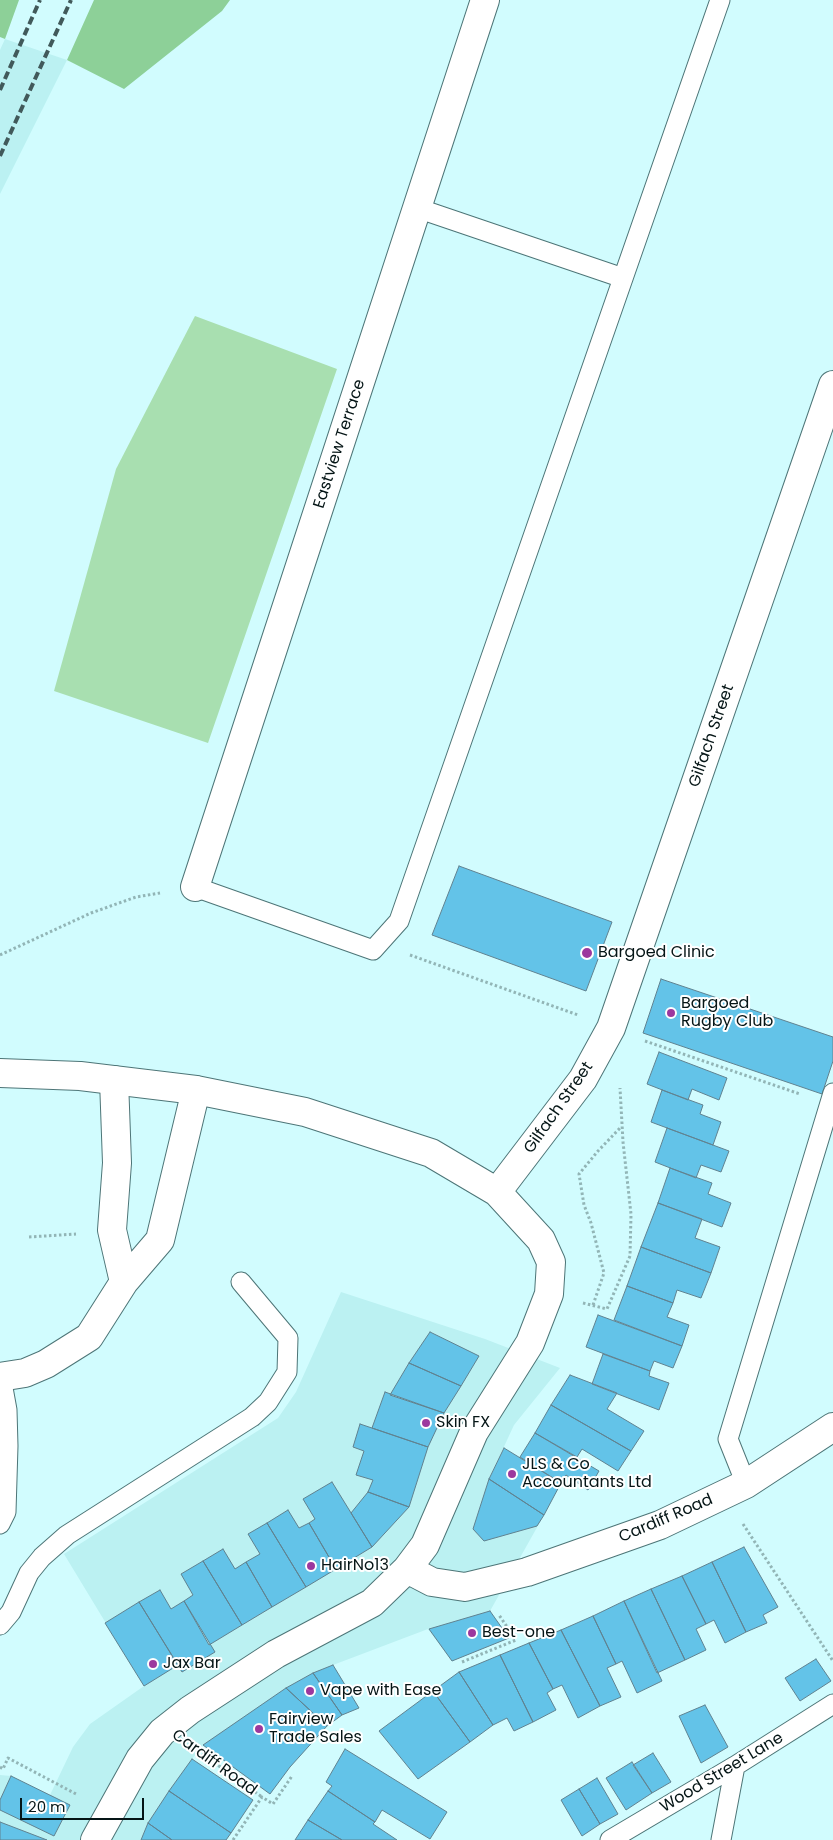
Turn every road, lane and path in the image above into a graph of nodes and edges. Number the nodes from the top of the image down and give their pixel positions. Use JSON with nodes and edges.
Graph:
{"nodes":[{"id":1,"x":485,"y":0,"type":"edge"},
{"id":2,"x":720,"y":0,"type":"edge"},
{"id":3,"x":417,"y":208,"type":"junction"},
{"id":4,"x":623,"y":278,"type":"junction"},
{"id":5,"x":833,"y":385,"type":"edge"},
{"id":6,"x":195,"y":887,"type":"junction"},
{"id":7,"x":403,"y":954,"type":"dead end"},
{"id":8,"x":0,"y":955,"type":"edge"},
{"id":9,"x":581,"y":1016,"type":"dead end"},
{"id":10,"x":644,"y":1041,"type":"dead end"},
{"id":11,"x":0,"y":1073,"type":"edge"},
{"id":12,"x":622,"y":1079,"type":"dead end"},
{"id":13,"x":114,"y":1080,"type":"junction"},
{"id":14,"x":196,"y":1090,"type":"junction"},
{"id":15,"x":831,"y":1098,"type":"edge"},
{"id":16,"x":622,"y":1127,"type":"junction"},
{"id":17,"x":497,"y":1192,"type":"junction"},
{"id":18,"x":29,"y":1237,"type":"dead end"},
{"id":19,"x":113,"y":1239,"type":"junction"},
{"id":20,"x":124,"y":1282,"type":"junction"},
{"id":21,"x":241,"y":1282,"type":"dead end"},
{"id":22,"x":549,"y":1294,"type":"junction"},
{"id":23,"x":593,"y":1305,"type":"junction"},
{"id":24,"x":0,"y":1377,"type":"edge"},
{"id":25,"x":833,"y":1427,"type":"edge"},
{"id":26,"x":735,"y":1489,"type":"junction"},
{"id":27,"x":0,"y":1524,"type":"edge"},
{"id":28,"x":407,"y":1569,"type":"junction"},
{"id":29,"x":486,"y":1582,"type":"junction"},
{"id":30,"x":0,"y":1625,"type":"edge"},
{"id":31,"x":833,"y":1660,"type":"edge"},
{"id":32,"x":462,"y":1662,"type":"dead end"},
{"id":33,"x":833,"y":1704,"type":"edge"},
{"id":34,"x":167,"y":1728,"type":"junction"},
{"id":35,"x":735,"y":1766,"type":"junction"},
{"id":36,"x":0,"y":1768,"type":"edge"},
{"id":37,"x":292,"y":1776,"type":"dead end"},
{"id":38,"x":262,"y":1797,"type":"junction"},
{"id":39,"x":99,"y":1831,"type":"edge"},
{"id":40,"x":233,"y":1840,"type":"edge"},
{"id":41,"x":610,"y":1840,"type":"edge"},
{"id":42,"x":721,"y":1840,"type":"edge"}],
"edges":[{"from":1,"to":3,"type":"street","name":"Eastview Terrace"},
{"from":2,"to":4,"type":"lane"},
{"from":3,"to":4,"type":"lane"},
{"from":3,"to":6,"type":"street","name":"Eastview Terrace"},
{"from":4,"to":6,"type":"lane"},
{"from":5,"to":17,"type":"street","name":"Gilfach Street"},
{"from":6,"to":8,"type":"path"},
{"from":7,"to":9,"type":"path"},
{"from":10,"to":15,"type":"path"},
{"from":11,"to":13,"type":"street"},
{"from":12,"to":16,"type":"path"},
{"from":13,"to":14,"type":"street"},
{"from":13,"to":19,"type":"street"},
{"from":14,"to":17,"type":"street"},
{"from":14,"to":20,"type":"street"},
{"from":15,"to":26,"type":"lane"},
{"from":16,"to":23,"type":"path"},
{"from":16,"to":23,"type":"path"},
{"from":17,"to":22,"type":"street"},
{"from":18,"to":19,"type":"path"},
{"from":19,"to":20,"type":"street"},
{"from":20,"to":24,"type":"street"},
{"from":21,"to":30,"type":"lane"},
{"from":22,"to":23,"type":"path"},
{"from":22,"to":28,"type":"street"},
{"from":24,"to":27,"type":"lane"},
{"from":25,"to":26,"type":"street","name":"Cardiff Road"},
{"from":26,"to":29,"type":"street","name":"Cardiff Road"},
{"from":26,"to":31,"type":"path"},
{"from":28,"to":29,"type":"street","name":"Cardiff Road"},
{"from":28,"to":34,"type":"street"},
{"from":29,"to":32,"type":"path"},
{"from":33,"to":35,"type":"lane","name":"Wood Street Lane"},
{"from":34,"to":38,"type":"path","name":"Cardiff Road"},
{"from":34,"to":39,"type":"street"},
{"from":35,"to":41,"type":"lane","name":"Wood Street Lane"},
{"from":35,"to":42,"type":"lane"},
{"from":36,"to":39,"type":"path"},
{"from":37,"to":38,"type":"path","name":"Cardiff Road"},
{"from":38,"to":40,"type":"path","name":"Cardiff Road"}]}
